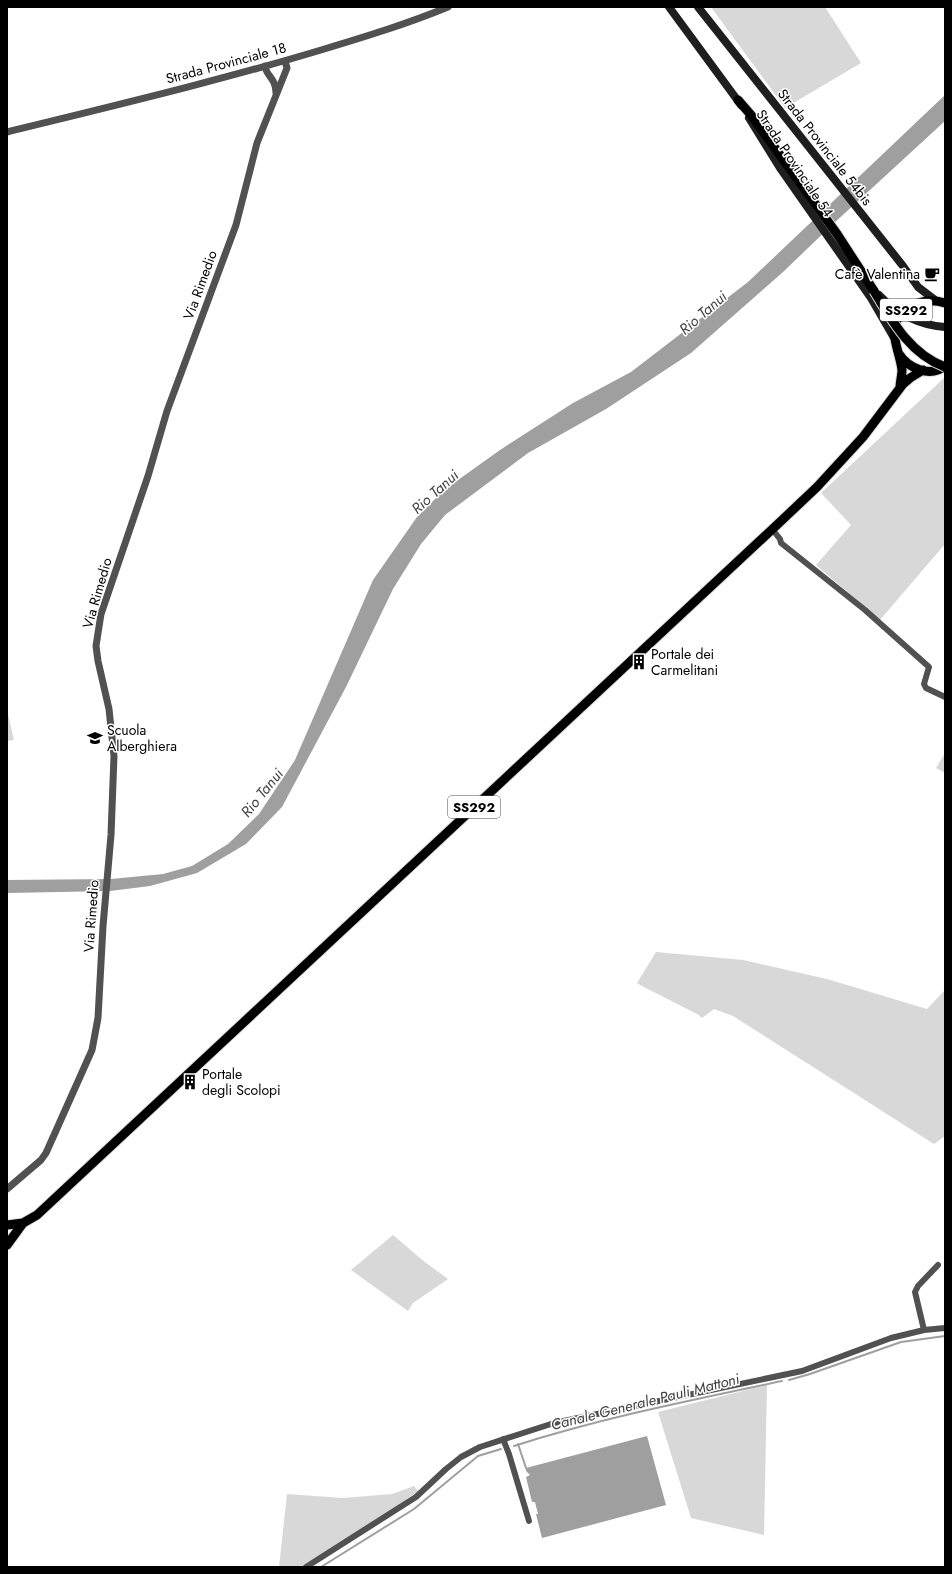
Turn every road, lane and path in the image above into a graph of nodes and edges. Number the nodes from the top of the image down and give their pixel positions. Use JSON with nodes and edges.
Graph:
{"nodes":[{"id":1,"x":448,"y":7,"type":"edge"},
{"id":2,"x":669,"y":7,"type":"edge"},
{"id":3,"x":698,"y":7,"type":"edge"},
{"id":4,"x":286,"y":60,"type":"junction"},
{"id":5,"x":265,"y":66,"type":"junction"},
{"id":6,"x":276,"y":97,"type":"junction"},
{"id":7,"x":738,"y":100,"type":"joint"},
{"id":8,"x":7,"y":132,"type":"edge"},
{"id":9,"x":802,"y":193,"type":"junction"},
{"id":10,"x":874,"y":291,"type":"junction"},
{"id":11,"x":935,"y":300,"type":"junction"},
{"id":12,"x":945,"y":303,"type":"edge"},
{"id":13,"x":945,"y":327,"type":"edge"},
{"id":14,"x":893,"y":336,"type":"junction"},
{"id":15,"x":896,"y":349,"type":"junction"},
{"id":16,"x":945,"y":367,"type":"edge"},
{"id":17,"x":923,"y":370,"type":"junction"},
{"id":18,"x":900,"y":388,"type":"junction"},
{"id":19,"x":772,"y":529,"type":"junction"},
{"id":20,"x":945,"y":697,"type":"edge"},
{"id":21,"x":7,"y":1189,"type":"edge"},
{"id":22,"x":23,"y":1223,"type":"junction"},
{"id":23,"x":7,"y":1225,"type":"edge"},
{"id":24,"x":7,"y":1245,"type":"edge"},
{"id":25,"x":938,"y":1265,"type":"dead end"},
{"id":26,"x":945,"y":1328,"type":"edge"},
{"id":27,"x":924,"y":1330,"type":"junction"},
{"id":28,"x":503,"y":1439,"type":"junction"},
{"id":29,"x":529,"y":1521,"type":"dead end"},
{"id":30,"x":306,"y":1567,"type":"edge"}],
"edges":[{"from":1,"to":4,"type":"street","name":"Strada Provinciale 18"},
{"from":2,"to":7,"type":"main road"},
{"from":3,"to":11,"type":"main road","name":"Strada Provinciale 54bis"},
{"from":4,"to":5,"type":"street","name":"Strada Provinciale 18"},
{"from":4,"to":6,"type":"street","name":"Via Rimedio"},
{"from":5,"to":6,"type":"street"},
{"from":5,"to":8,"type":"street","name":"Strada Provinciale 18"},
{"from":6,"to":21,"type":"street","name":"Via Rimedio"},
{"from":7,"to":9,"type":"main road"},
{"from":9,"to":10,"type":"main road"},
{"from":9,"to":14,"type":"main road","name":"Strada Provinciale 54"},
{"from":10,"to":13,"type":"main road","bridge":true},
{"from":10,"to":16,"type":"main road","bridge":true},
{"from":11,"to":12,"type":"main road","number":"SS292"},
{"from":11,"to":14,"type":"main road","number":"SS292"},
{"from":14,"to":15,"type":"main road","number":"SS292"},
{"from":15,"to":17,"type":"main road","number":"SS292"},
{"from":15,"to":18,"type":"main road","number":"SS292"},
{"from":16,"to":17,"type":"main road","number":"SS292"},
{"from":17,"to":18,"type":"main road","number":"SS292"},
{"from":18,"to":19,"type":"main road","number":"SS292"},
{"from":19,"to":20,"type":"street"},
{"from":19,"to":22,"type":"main road","number":"SS292"},
{"from":22,"to":23,"type":"main road","number":"SS292"},
{"from":22,"to":24,"type":"main road","number":"SS292"},
{"from":25,"to":27,"type":"street"},
{"from":26,"to":27,"type":"street"},
{"from":27,"to":28,"type":"street"},
{"from":28,"to":29,"type":"street"},
{"from":28,"to":30,"type":"street"}]}
